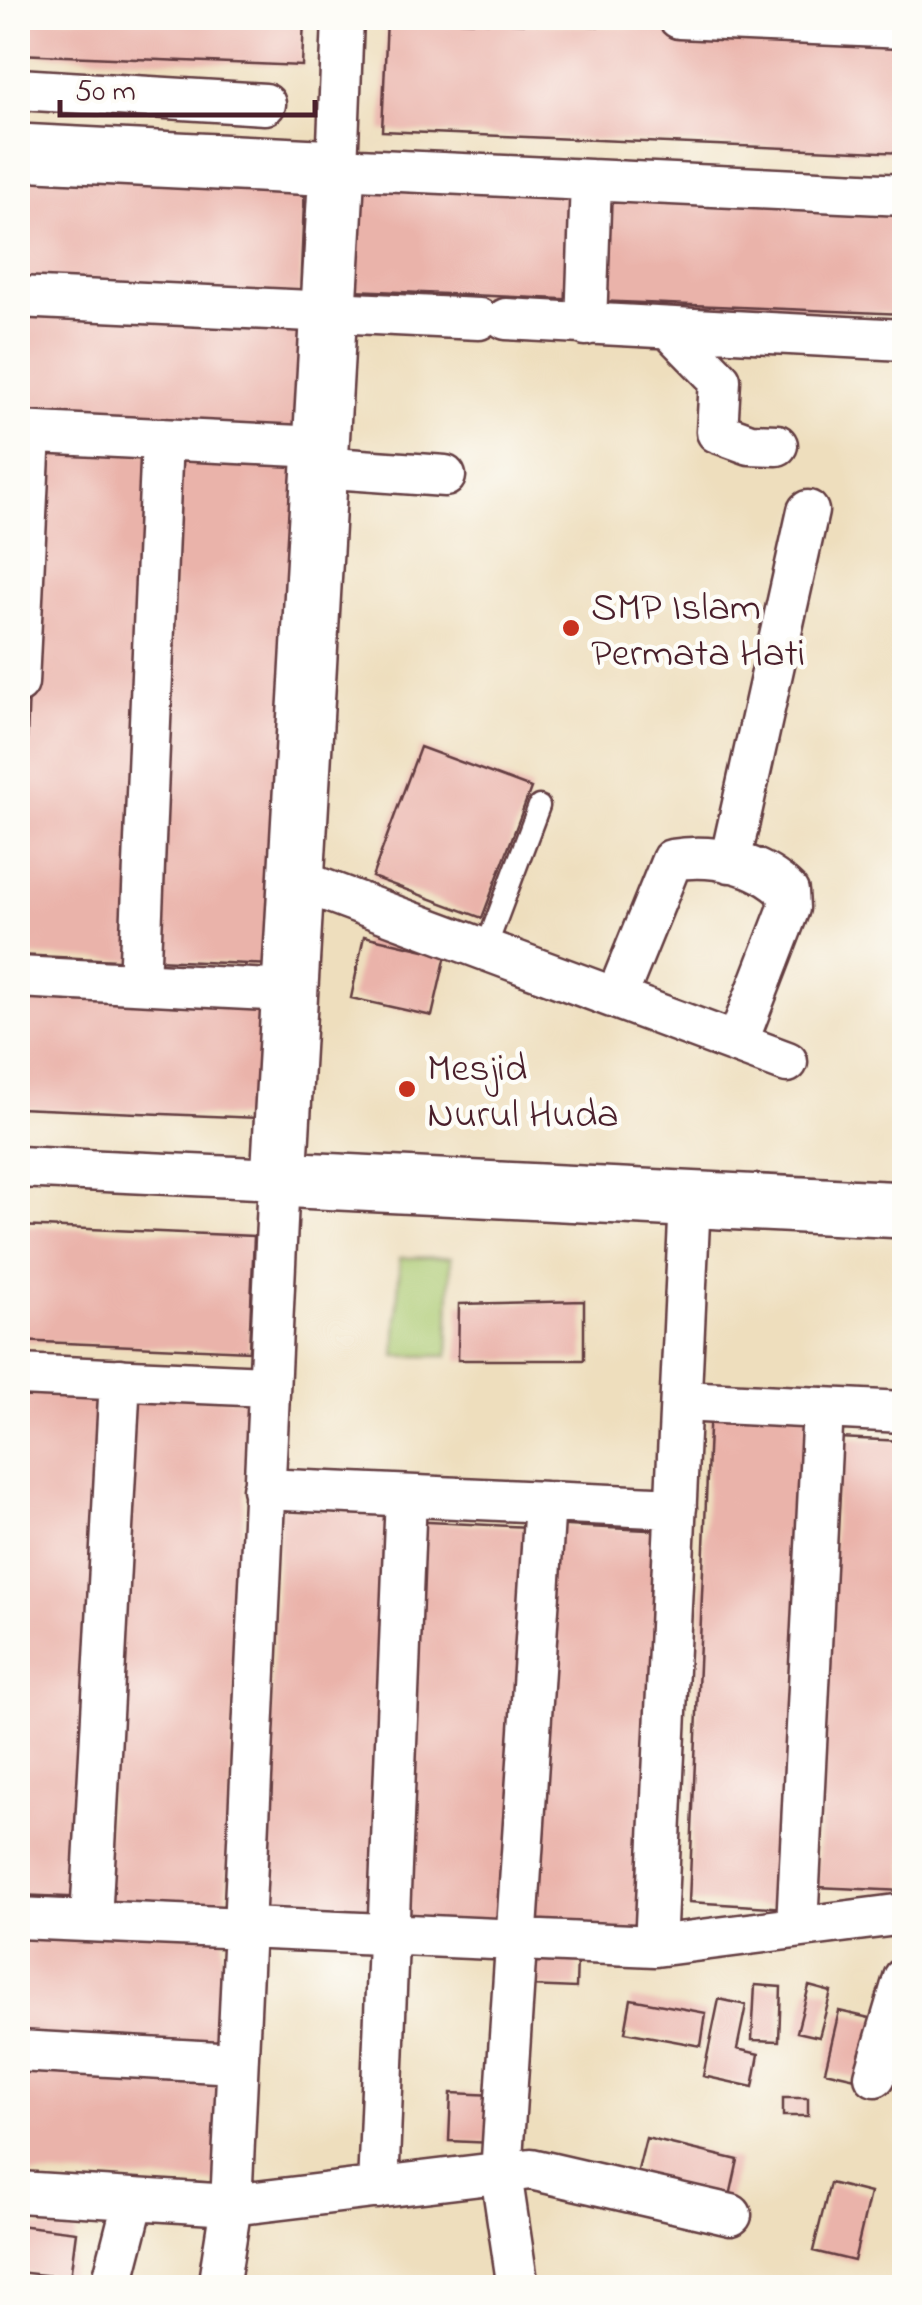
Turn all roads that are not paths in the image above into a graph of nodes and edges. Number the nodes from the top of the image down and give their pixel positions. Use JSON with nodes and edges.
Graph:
{"nodes":[{"id":1,"x":343,"y":18,"type":"edge"},
{"id":2,"x":679,"y":18,"type":"edge"},
{"id":3,"x":904,"y":28,"type":"edge"},
{"id":4,"x":18,"y":89,"type":"edge"},
{"id":5,"x":264,"y":104,"type":"dead end"},
{"id":6,"x":18,"y":152,"type":"edge"},
{"id":7,"x":337,"y":168,"type":"junction"},
{"id":8,"x":591,"y":180,"type":"junction"},
{"id":9,"x":904,"y":195,"type":"edge"},
{"id":10,"x":18,"y":297,"type":"edge"},
{"id":11,"x":328,"y":311,"type":"junction"},
{"id":12,"x":586,"y":326,"type":"junction"},
{"id":13,"x":670,"y":330,"type":"junction"},
{"id":14,"x":904,"y":340,"type":"edge"},
{"id":15,"x":24,"y":433,"type":"edge"},
{"id":16,"x":162,"y":439,"type":"junction"},
{"id":17,"x":777,"y":445,"type":"dead end"},
{"id":18,"x":319,"y":457,"type":"junction"},
{"id":19,"x":445,"y":476,"type":"dead end"},
{"id":20,"x":808,"y":511,"type":"dead end"},
{"id":21,"x":18,"y":683,"type":"edge"},
{"id":22,"x":538,"y":806,"type":"dead end"},
{"id":23,"x":730,"y":862,"type":"junction"},
{"id":24,"x":295,"y":879,"type":"junction"},
{"id":25,"x":485,"y":950,"type":"junction"},
{"id":26,"x":18,"y":977,"type":"edge"},
{"id":27,"x":139,"y":984,"type":"junction"},
{"id":28,"x":289,"y":991,"type":"junction"},
{"id":29,"x":616,"y":998,"type":"junction"},
{"id":30,"x":737,"y":1043,"type":"junction"},
{"id":31,"x":787,"y":1062,"type":"dead end"},
{"id":32,"x":18,"y":1168,"type":"edge"},
{"id":33,"x":279,"y":1178,"type":"junction"},
{"id":34,"x":690,"y":1200,"type":"junction"},
{"id":35,"x":904,"y":1210,"type":"edge"},
{"id":36,"x":18,"y":1375,"type":"edge"},
{"id":37,"x":120,"y":1380,"type":"junction"},
{"id":38,"x":268,"y":1386,"type":"junction"},
{"id":39,"x":681,"y":1401,"type":"junction"},
{"id":40,"x":823,"y":1408,"type":"junction"},
{"id":41,"x":904,"y":1412,"type":"edge"},
{"id":42,"x":263,"y":1489,"type":"junction"},
{"id":43,"x":406,"y":1496,"type":"junction"},
{"id":44,"x":545,"y":1502,"type":"junction"},
{"id":45,"x":676,"y":1508,"type":"junction"},
{"id":46,"x":904,"y":1914,"type":"edge"},
{"id":47,"x":18,"y":1918,"type":"edge"},
{"id":48,"x":92,"y":1921,"type":"junction"},
{"id":49,"x":797,"y":1925,"type":"junction"},
{"id":50,"x":242,"y":1928,"type":"junction"},
{"id":51,"x":386,"y":1934,"type":"junction"},
{"id":52,"x":514,"y":1940,"type":"junction"},
{"id":53,"x":655,"y":1946,"type":"junction"},
{"id":54,"x":904,"y":1978,"type":"edge"},
{"id":55,"x":18,"y":2051,"type":"edge"},
{"id":56,"x":236,"y":2064,"type":"junction"},
{"id":57,"x":875,"y":2076,"type":"dead end"},
{"id":58,"x":501,"y":2174,"type":"junction"},
{"id":59,"x":378,"y":2188,"type":"junction"},
{"id":60,"x":18,"y":2192,"type":"edge"},
{"id":61,"x":134,"y":2199,"type":"junction"},
{"id":62,"x":231,"y":2206,"type":"junction"},
{"id":63,"x":731,"y":2215,"type":"dead end"},
{"id":64,"x":111,"y":2288,"type":"edge"},
{"id":65,"x":218,"y":2288,"type":"edge"},
{"id":66,"x":518,"y":2288,"type":"edge"}],
"edges":[{"from":1,"to":7,"type":"street"},
{"from":2,"to":3,"type":"street"},
{"from":4,"to":5,"type":"street"},
{"from":6,"to":7,"type":"street"},
{"from":7,"to":8,"type":"street"},
{"from":7,"to":11,"type":"street"},
{"from":8,"to":9,"type":"street"},
{"from":8,"to":12,"type":"street"},
{"from":10,"to":11,"type":"street"},
{"from":11,"to":12,"type":"street"},
{"from":11,"to":18,"type":"street"},
{"from":12,"to":13,"type":"street"},
{"from":13,"to":14,"type":"street"},
{"from":13,"to":17,"type":"street"},
{"from":15,"to":16,"type":"street"},
{"from":15,"to":21,"type":"street"},
{"from":16,"to":18,"type":"street"},
{"from":16,"to":27,"type":"street"},
{"from":18,"to":19,"type":"street"},
{"from":18,"to":24,"type":"street"},
{"from":20,"to":23,"type":"street"},
{"from":22,"to":25,"type":"lane"},
{"from":23,"to":29,"type":"street"},
{"from":23,"to":30,"type":"street"},
{"from":24,"to":25,"type":"street"},
{"from":24,"to":28,"type":"street"},
{"from":25,"to":29,"type":"street"},
{"from":26,"to":27,"type":"street"},
{"from":27,"to":28,"type":"street"},
{"from":28,"to":33,"type":"street"},
{"from":29,"to":30,"type":"street"},
{"from":30,"to":31,"type":"street"},
{"from":32,"to":33,"type":"street"},
{"from":33,"to":34,"type":"street"},
{"from":33,"to":38,"type":"street"},
{"from":34,"to":35,"type":"street"},
{"from":34,"to":39,"type":"street"},
{"from":36,"to":37,"type":"street"},
{"from":37,"to":38,"type":"street"},
{"from":37,"to":48,"type":"street"},
{"from":38,"to":42,"type":"street"},
{"from":39,"to":40,"type":"street"},
{"from":39,"to":45,"type":"street"},
{"from":40,"to":41,"type":"street"},
{"from":40,"to":49,"type":"street"},
{"from":42,"to":43,"type":"street"},
{"from":42,"to":50,"type":"street"},
{"from":43,"to":44,"type":"street"},
{"from":43,"to":51,"type":"street"},
{"from":44,"to":45,"type":"street"},
{"from":44,"to":52,"type":"street"},
{"from":45,"to":53,"type":"street"},
{"from":46,"to":49,"type":"street"},
{"from":47,"to":48,"type":"street"},
{"from":48,"to":50,"type":"street"},
{"from":49,"to":53,"type":"street"},
{"from":50,"to":51,"type":"street"},
{"from":50,"to":56,"type":"street"},
{"from":51,"to":52,"type":"street"},
{"from":51,"to":59,"type":"street"},
{"from":52,"to":53,"type":"street"},
{"from":52,"to":58,"type":"street"},
{"from":54,"to":57,"type":"street"},
{"from":55,"to":56,"type":"street"},
{"from":56,"to":62,"type":"street"},
{"from":58,"to":59,"type":"street"},
{"from":58,"to":63,"type":"street"},
{"from":58,"to":66,"type":"street"},
{"from":59,"to":62,"type":"street"},
{"from":60,"to":61,"type":"street"},
{"from":61,"to":62,"type":"street"},
{"from":61,"to":64,"type":"street"},
{"from":62,"to":65,"type":"street"}]}
